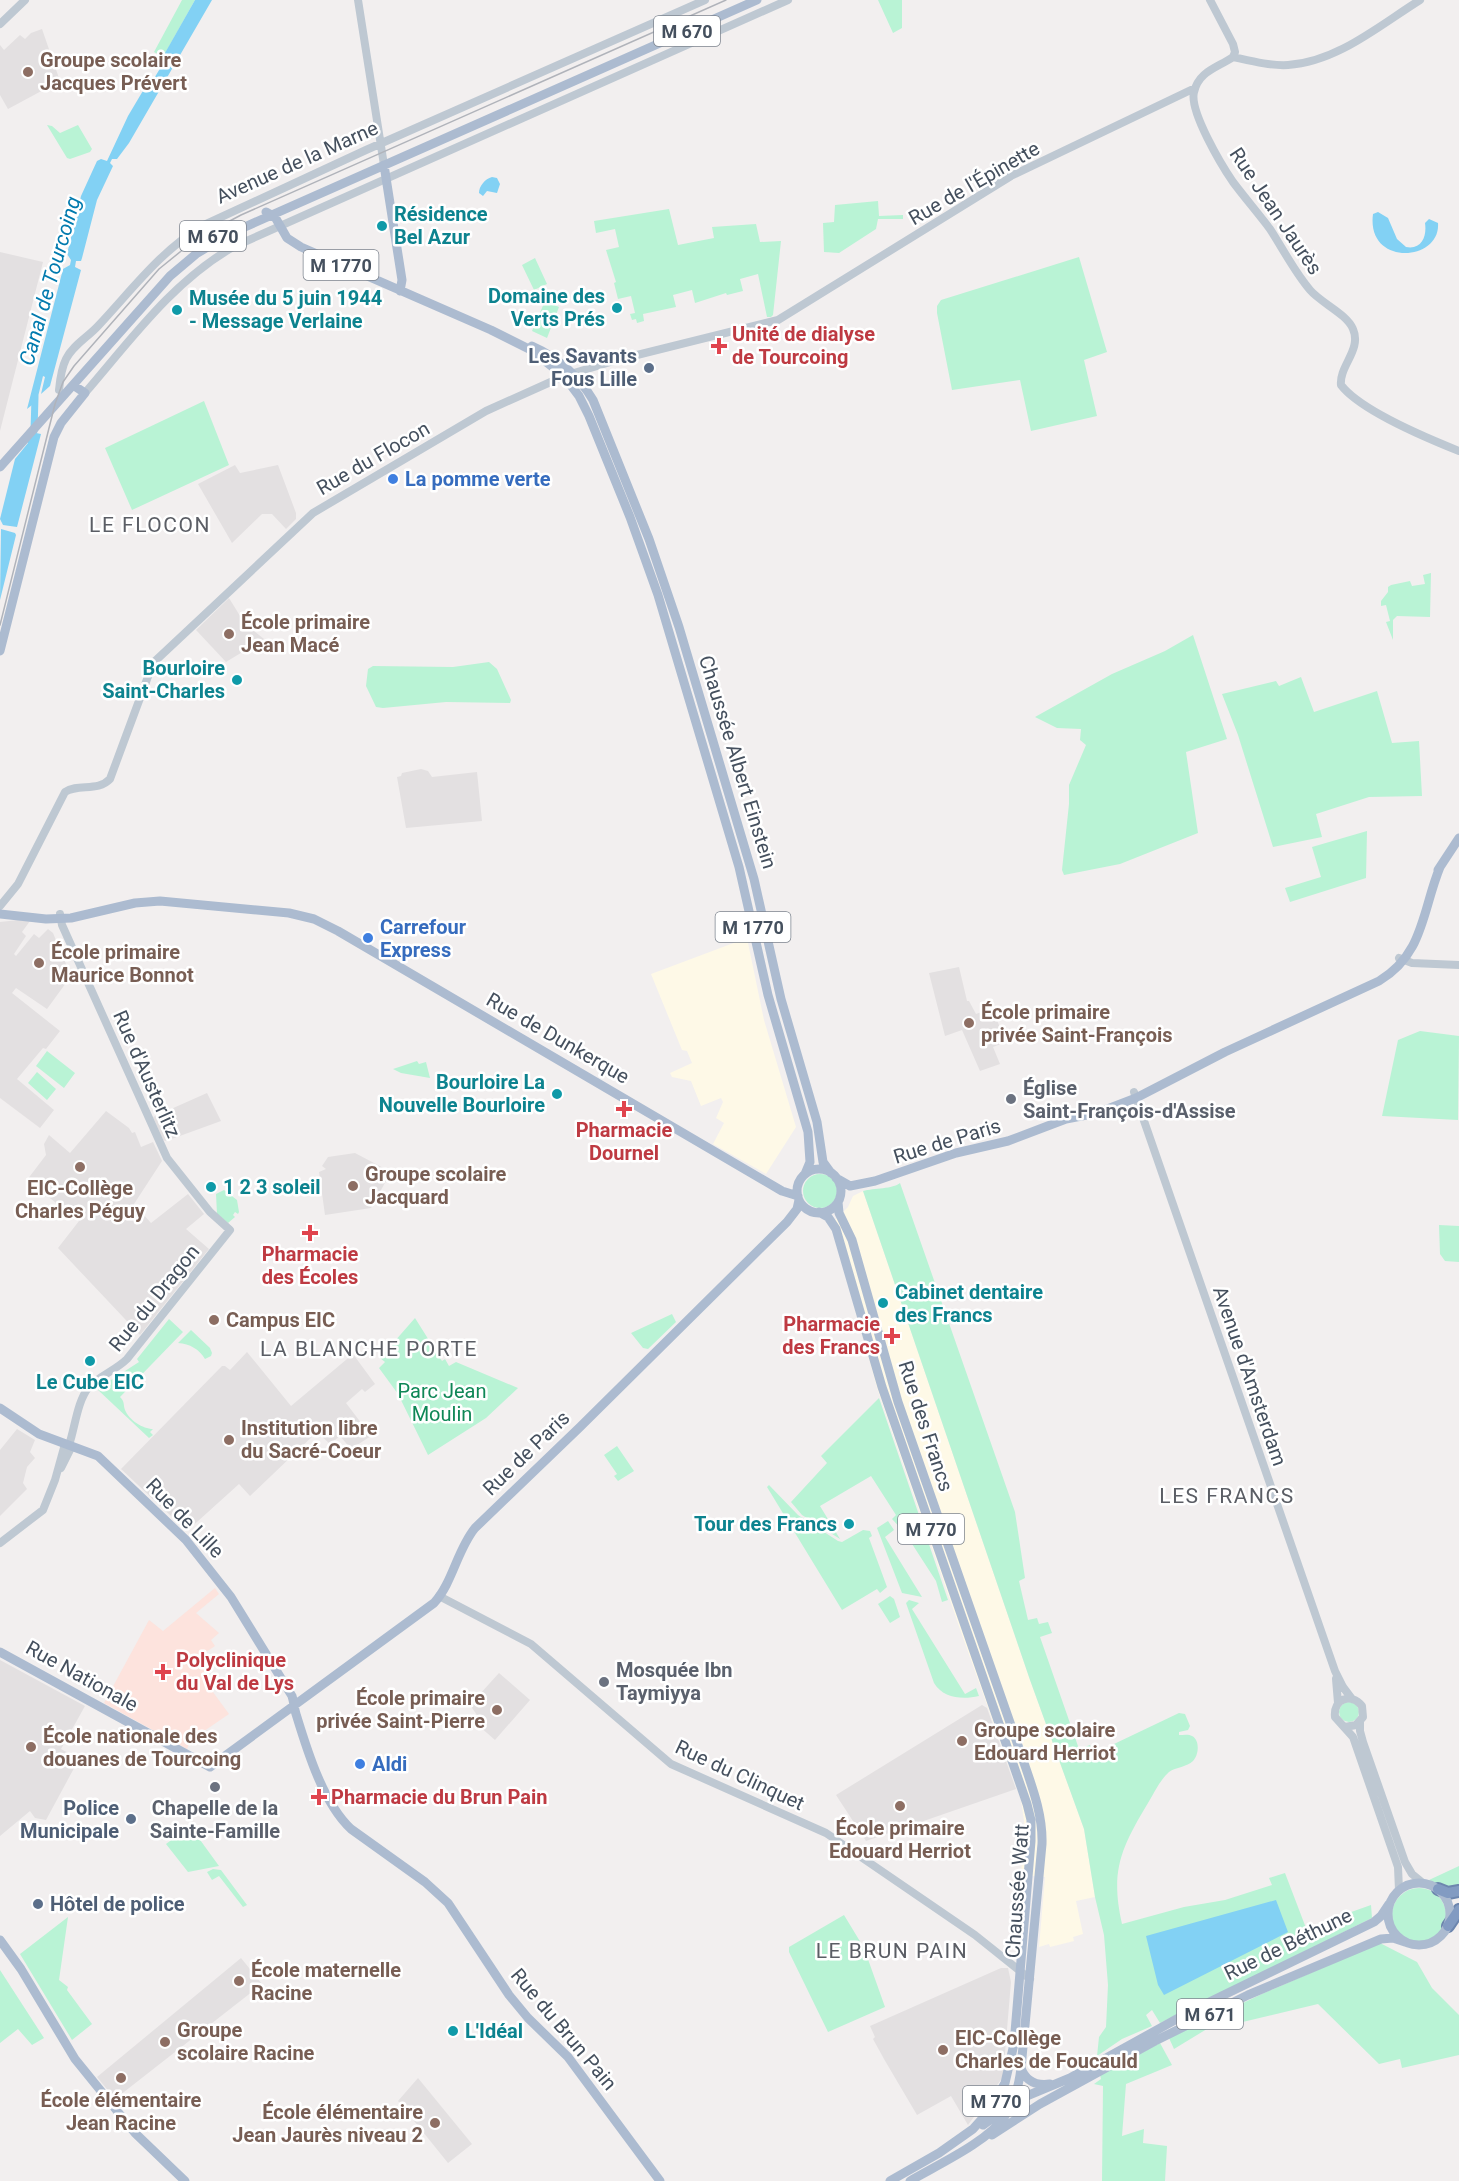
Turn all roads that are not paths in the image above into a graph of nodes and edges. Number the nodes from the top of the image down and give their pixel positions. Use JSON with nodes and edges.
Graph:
{"nodes":[{"id":1,"x":25,"y":0,"type":"edge"},
{"id":2,"x":358,"y":0,"type":"edge"},
{"id":3,"x":705,"y":0,"type":"edge"},
{"id":4,"x":742,"y":0,"type":"edge"},
{"id":5,"x":757,"y":0,"type":"edge"},
{"id":6,"x":788,"y":0,"type":"edge"},
{"id":7,"x":1210,"y":0,"type":"edge"},
{"id":8,"x":1420,"y":0,"type":"edge"},
{"id":9,"x":0,"y":24,"type":"edge"},
{"id":10,"x":1233,"y":57,"type":"junction"},
{"id":11,"x":616,"y":59,"type":"junction"},
{"id":12,"x":1195,"y":88,"type":"junction"},
{"id":13,"x":381,"y":144,"type":"junction"},
{"id":14,"x":383,"y":162,"type":"junction"},
{"id":15,"x":386,"y":178,"type":"junction"},
{"id":16,"x":269,"y":213,"type":"junction"},
{"id":17,"x":280,"y":226,"type":"junction"},
{"id":18,"x":400,"y":291,"type":"junction"},
{"id":19,"x":778,"y":320,"type":"joint"},
{"id":20,"x":62,"y":371,"type":"junction"},
{"id":21,"x":568,"y":375,"type":"junction"},
{"id":22,"x":70,"y":383,"type":"junction"},
{"id":23,"x":59,"y":390,"type":"junction"},
{"id":24,"x":85,"y":393,"type":"junction"},
{"id":25,"x":1459,"y":451,"type":"edge"},
{"id":26,"x":0,"y":459,"type":"edge"},
{"id":27,"x":0,"y":467,"type":"edge"},
{"id":28,"x":0,"y":651,"type":"edge"},
{"id":29,"x":1459,"y":838,"type":"edge"},
{"id":30,"x":0,"y":907,"type":"edge"},
{"id":31,"x":0,"y":914,"type":"edge"},
{"id":32,"x":60,"y":916,"type":"junction"},
{"id":33,"x":1401,"y":960,"type":"junction"},
{"id":34,"x":1459,"y":965,"type":"edge"},
{"id":35,"x":1225,"y":1053,"type":"junction"},
{"id":36,"x":1135,"y":1095,"type":"junction"},
{"id":37,"x":805,"y":1174,"type":"junction"},
{"id":38,"x":834,"y":1175,"type":"junction"},
{"id":39,"x":875,"y":1181,"type":"junction"},
{"id":40,"x":799,"y":1182,"type":"junction"},
{"id":41,"x":774,"y":1185,"type":"junction"},
{"id":42,"x":799,"y":1198,"type":"junction"},
{"id":43,"x":839,"y":1200,"type":"junction"},
{"id":44,"x":816,"y":1212,"type":"junction"},
{"id":45,"x":787,"y":1222,"type":"junction"},
{"id":46,"x":230,"y":1230,"type":"joint"},
{"id":47,"x":0,"y":1408,"type":"edge"},
{"id":48,"x":69,"y":1445,"type":"junction"},
{"id":49,"x":0,"y":1543,"type":"edge"},
{"id":50,"x":440,"y":1596,"type":"junction"},
{"id":51,"x":0,"y":1652,"type":"edge"},
{"id":52,"x":1335,"y":1671,"type":"junction"},
{"id":53,"x":1000,"y":1694,"type":"joint"},
{"id":54,"x":990,"y":1698,"type":"joint"},
{"id":55,"x":1352,"y":1699,"type":"junction"},
{"id":56,"x":1338,"y":1703,"type":"junction"},
{"id":57,"x":294,"y":1706,"type":"junction"},
{"id":58,"x":1360,"y":1721,"type":"junction"},
{"id":59,"x":270,"y":1724,"type":"junction"},
{"id":60,"x":299,"y":1724,"type":"junction"},
{"id":61,"x":1345,"y":1726,"type":"junction"},
{"id":62,"x":210,"y":1767,"type":"joint"},
{"id":63,"x":1423,"y":1883,"type":"junction"},
{"id":64,"x":1399,"y":1890,"type":"junction"},
{"id":65,"x":1438,"y":1890,"type":"junction"},
{"id":66,"x":1459,"y":1892,"type":"edge"},
{"id":67,"x":1389,"y":1904,"type":"junction"},
{"id":68,"x":1459,"y":1910,"type":"edge"},
{"id":69,"x":1448,"y":1926,"type":"junction"},
{"id":70,"x":0,"y":1940,"type":"edge"},
{"id":71,"x":1405,"y":1942,"type":"junction"},
{"id":72,"x":1020,"y":1970,"type":"junction"},
{"id":73,"x":1030,"y":1979,"type":"junction"},
{"id":74,"x":1014,"y":2044,"type":"junction"},
{"id":75,"x":1022,"y":2068,"type":"junction"},
{"id":76,"x":1070,"y":2078,"type":"junction"},
{"id":77,"x":1016,"y":2099,"type":"junction"},
{"id":78,"x":1040,"y":2104,"type":"junction"},
{"id":79,"x":963,"y":2150,"type":"junction"},
{"id":80,"x":939,"y":2153,"type":"junction"},
{"id":81,"x":185,"y":2181,"type":"edge"},
{"id":82,"x":660,"y":2181,"type":"edge"},
{"id":83,"x":890,"y":2181,"type":"edge"},
{"id":84,"x":910,"y":2181,"type":"edge"}],
"edges":[{"from":1,"to":9,"type":"street"},
{"from":2,"to":13,"type":"street"},
{"from":3,"to":13,"type":"street","name":"Avenue de la Marne"},
{"from":4,"to":11,"type":"main road","number":"M 670"},
{"from":5,"to":11,"type":"main road","number":"M 670"},
{"from":6,"to":15,"type":"street"},
{"from":7,"to":10,"type":"street"},
{"from":8,"to":10,"type":"street"},
{"from":10,"to":12,"type":"street"},
{"from":11,"to":14,"type":"main road","name":"Avenue de la Marne","number":"M 670"},
{"from":12,"to":19,"type":"street","name":"Rue de l'Épinette"},
{"from":12,"to":25,"type":"street","name":"Rue Jean Jaurès"},
{"from":13,"to":14,"type":"street"},
{"from":13,"to":20,"type":"street","name":"Avenue de la Marne"},
{"from":14,"to":15,"type":"main road"},
{"from":14,"to":16,"type":"main road","name":"Avenue de la Marne","number":"M 670"},
{"from":15,"to":17,"type":"street"},
{"from":15,"to":18,"type":"main road"},
{"from":16,"to":17,"type":"main road"},
{"from":16,"to":22,"type":"main road","name":"Avenue de la Marne","number":"M 670"},
{"from":17,"to":18,"type":"main road","number":"M 1770"},
{"from":17,"to":24,"type":"street"},
{"from":18,"to":21,"type":"main road","number":"M 1770"},
{"from":19,"to":21,"type":"street","name":"Rue du Flocon"},
{"from":20,"to":22,"type":"street"},
{"from":20,"to":23,"type":"street","name":"Avenue de la Marne"},
{"from":21,"to":30,"type":"street","name":"Rue du Flocon"},
{"from":21,"to":37,"type":"main road","name":"Chaussée Albert Einstein","number":"M 1770"},
{"from":21,"to":38,"type":"main road","name":"Chaussée Albert Einstein","number":"M 1770"},
{"from":22,"to":23,"type":"main road","name":"Avenue de la Marne","number":"M 670"},
{"from":22,"to":24,"type":"main road"},
{"from":22,"to":27,"type":"main road","name":"Avenue de la Marne","number":"M 670"},
{"from":23,"to":26,"type":"main road","name":"Avenue de la Marne","number":"M 670"},
{"from":24,"to":28,"type":"main road"},
{"from":29,"to":33,"type":"main road"},
{"from":30,"to":32,"type":"main road"},
{"from":31,"to":32,"type":"main road"},
{"from":32,"to":41,"type":"main road","name":"Rue de Dunkerque"},
{"from":32,"to":46,"type":"street","name":"Rue d'Austerlitz"},
{"from":33,"to":34,"type":"street"},
{"from":33,"to":35,"type":"main road"},
{"from":35,"to":36,"type":"main road","name":"Rue de Paris"},
{"from":35,"to":36,"type":"main road"},
{"from":36,"to":39,"type":"main road","name":"Rue de Paris"},
{"from":36,"to":52,"type":"street","name":"Avenue d'Amsterdam"},
{"from":37,"to":38,"type":"main road"},
{"from":37,"to":40,"type":"main road"},
{"from":38,"to":39,"type":"main road","name":"Rue de Paris"},
{"from":38,"to":43,"type":"main road"},
{"from":39,"to":43,"type":"main road","name":"Rue de Paris"},
{"from":40,"to":41,"type":"main road"},
{"from":40,"to":42,"type":"main road"},
{"from":41,"to":42,"type":"main road","name":"Rue de Dunkerque"},
{"from":42,"to":44,"type":"main road"},
{"from":42,"to":45,"type":"main road","name":"Rue de Paris"},
{"from":43,"to":44,"type":"main road"},
{"from":43,"to":53,"type":"main road","name":"Rue des Francs","number":"M 770"},
{"from":44,"to":45,"type":"main road","name":"Rue de Paris"},
{"from":44,"to":54,"type":"main road","name":"Rue des Francs","number":"M 770"},
{"from":45,"to":50,"type":"main road","name":"Rue de Paris"},
{"from":46,"to":48,"type":"street","name":"Rue du Dragon"},
{"from":47,"to":48,"type":"main road","name":"Rue de Lille"},
{"from":48,"to":49,"type":"street","name":"Rue du Dragon"},
{"from":48,"to":57,"type":"main road","name":"Rue de Lille"},
{"from":50,"to":57,"type":"main road","name":"Rue de Paris"},
{"from":50,"to":72,"type":"street","name":"Rue du Clinquet"},
{"from":51,"to":62,"type":"main road","name":"Rue Nationale"},
{"from":52,"to":55,"type":"street","name":"Avenue d'Amsterdam"},
{"from":52,"to":56,"type":"street","name":"Avenue d'Amsterdam"},
{"from":53,"to":73,"type":"main road","name":"Chaussée Watt","number":"M 770"},
{"from":54,"to":72,"type":"main road","name":"Chaussée Watt","number":"M 770"},
{"from":55,"to":56,"type":"street"},
{"from":55,"to":58,"type":"street"},
{"from":56,"to":61,"type":"street"},
{"from":57,"to":59,"type":"main road","name":"Rue de Paris"},
{"from":57,"to":60,"type":"main road","name":"Rue du Brun Pain"},
{"from":58,"to":61,"type":"street"},
{"from":58,"to":63,"type":"street"},
{"from":59,"to":60,"type":"main road"},
{"from":59,"to":62,"type":"main road","name":"Rue de Paris"},
{"from":60,"to":82,"type":"main road","name":"Rue du Brun Pain"},
{"from":61,"to":64,"type":"street"},
{"from":63,"to":64,"type":"main road"},
{"from":63,"to":65,"type":"main road"},
{"from":64,"to":67,"type":"main road"},
{"from":65,"to":66,"type":"highway"},
{"from":65,"to":69,"type":"main road"},
{"from":67,"to":71,"type":"main road"},
{"from":67,"to":76,"type":"main road","name":"Rue de Béthune","number":"M 671"},
{"from":68,"to":69,"type":"highway"},
{"from":69,"to":71,"type":"main road"},
{"from":70,"to":81,"type":"main road"},
{"from":71,"to":78,"type":"main road","name":"Rue de Béthune","number":"M 671"},
{"from":72,"to":73,"type":"street","name":"Rue du Clinquet"},
{"from":72,"to":74,"type":"main road","name":"Chaussée Watt","number":"M 770"},
{"from":73,"to":75,"type":"main road","name":"Chaussée Watt","number":"M 770"},
{"from":74,"to":77,"type":"main road","name":"Chaussée Watt","number":"M 770"},
{"from":74,"to":80,"type":"main road","name":"Chaussée Watt","number":"M 770"},
{"from":75,"to":76,"type":"main road","name":"Rue de Béthune","number":"M 671"},
{"from":75,"to":77,"type":"main road","name":"Chaussée Watt","number":"M 770"},
{"from":76,"to":77,"type":"main road","name":"Rue de Béthune","number":"M 671"},
{"from":77,"to":78,"type":"main road","number":"M 770"},
{"from":77,"to":79,"type":"main road","name":"Chaussée Watt","number":"M 770"},
{"from":77,"to":80,"type":"main road","name":"Chaussée Watt","number":"M 770"},
{"from":78,"to":79,"type":"main road","name":"Rue de Béthune","number":"M 671"},
{"from":79,"to":84,"type":"main road","name":"Chaussée Watt","number":"M 770"},
{"from":80,"to":83,"type":"main road","name":"Chaussée Watt","number":"M 770"}]}
